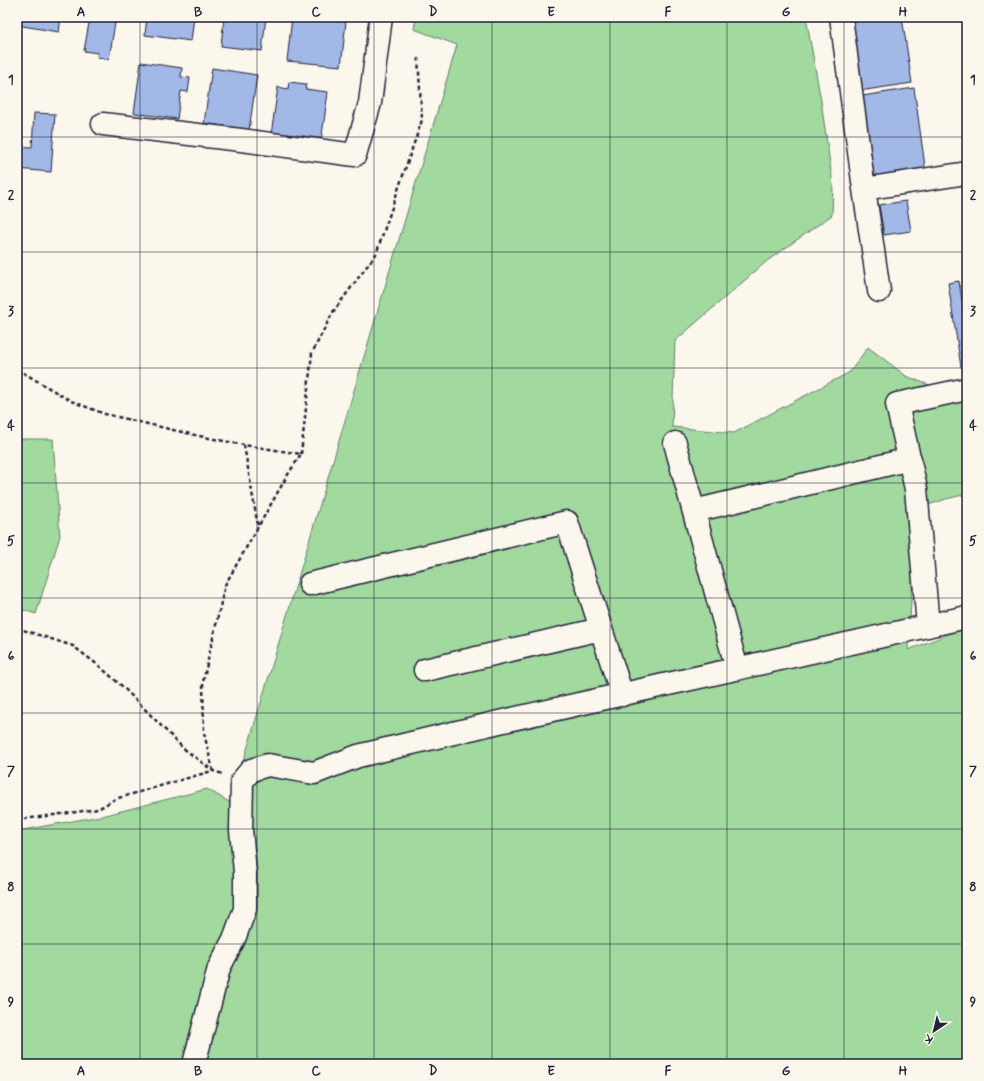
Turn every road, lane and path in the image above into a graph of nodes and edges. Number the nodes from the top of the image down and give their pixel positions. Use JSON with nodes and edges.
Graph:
{"nodes":[{"id":1,"x":381,"y":17,"type":"edge"},
{"id":2,"x":841,"y":17,"type":"edge"},
{"id":3,"x":418,"y":58,"type":"dead end"},
{"id":4,"x":103,"y":124,"type":"dead end"},
{"id":5,"x":967,"y":173,"type":"edge"},
{"id":6,"x":864,"y":189,"type":"junction"},
{"id":7,"x":879,"y":291,"type":"dead end"},
{"id":8,"x":17,"y":369,"type":"edge"},
{"id":9,"x":967,"y":389,"type":"edge"},
{"id":10,"x":675,"y":443,"type":"dead end"},
{"id":11,"x":244,"y":445,"type":"junction"},
{"id":12,"x":301,"y":454,"type":"junction"},
{"id":13,"x":910,"y":459,"type":"junction"},
{"id":14,"x":694,"y":511,"type":"junction"},
{"id":15,"x":258,"y":527,"type":"junction"},
{"id":16,"x":310,"y":584,"type":"dead end"},
{"id":17,"x":967,"y":617,"type":"edge"},
{"id":18,"x":928,"y":626,"type":"junction"},
{"id":19,"x":17,"y":628,"type":"edge"},
{"id":20,"x":601,"y":629,"type":"junction"},
{"id":21,"x":737,"y":669,"type":"junction"},
{"id":22,"x":425,"y":670,"type":"dead end"},
{"id":23,"x":622,"y":694,"type":"junction"},
{"id":24,"x":213,"y":771,"type":"junction"},
{"id":25,"x":17,"y":820,"type":"edge"},
{"id":26,"x":194,"y":1064,"type":"edge"}],
"edges":[{"from":1,"to":4,"type":"street"},
{"from":2,"to":6,"type":"street"},
{"from":3,"to":12,"type":"path"},
{"from":5,"to":6,"type":"street"},
{"from":6,"to":7,"type":"street"},
{"from":8,"to":11,"type":"path"},
{"from":9,"to":13,"type":"street"},
{"from":10,"to":14,"type":"street"},
{"from":11,"to":12,"type":"path"},
{"from":11,"to":15,"type":"path"},
{"from":12,"to":15,"type":"path"},
{"from":13,"to":14,"type":"street"},
{"from":13,"to":18,"type":"street"},
{"from":14,"to":21,"type":"street"},
{"from":15,"to":24,"type":"path"},
{"from":16,"to":20,"type":"street"},
{"from":17,"to":18,"type":"street"},
{"from":18,"to":21,"type":"street"},
{"from":19,"to":24,"type":"path"},
{"from":20,"to":22,"type":"street"},
{"from":20,"to":23,"type":"street"},
{"from":21,"to":23,"type":"street"},
{"from":23,"to":26,"type":"street"},
{"from":24,"to":25,"type":"path"}]}
